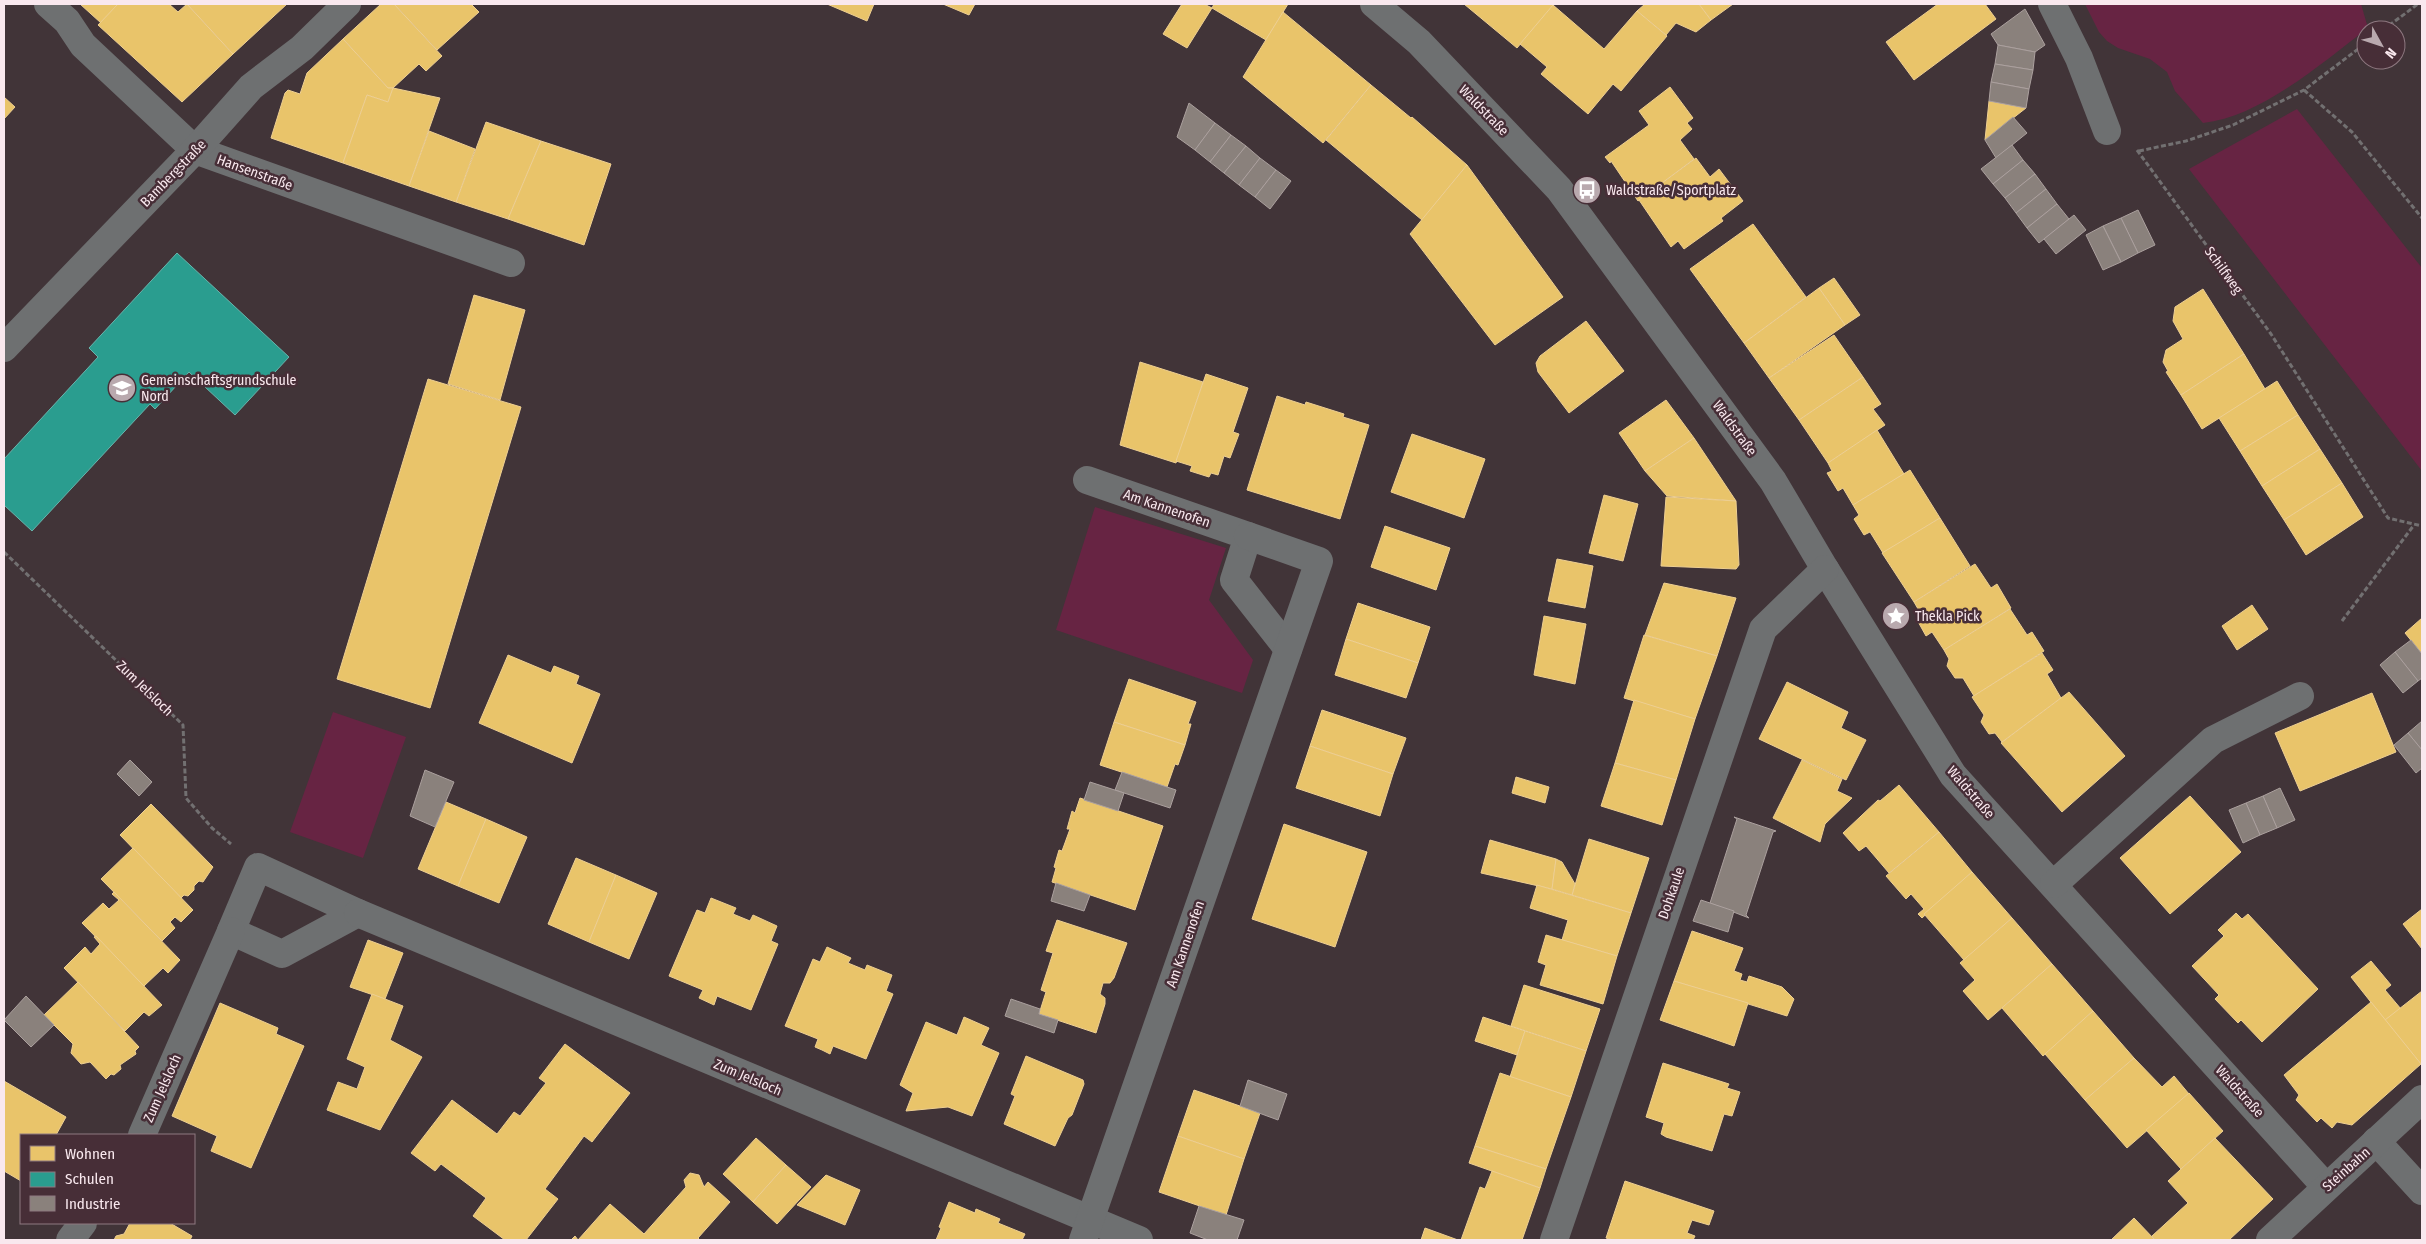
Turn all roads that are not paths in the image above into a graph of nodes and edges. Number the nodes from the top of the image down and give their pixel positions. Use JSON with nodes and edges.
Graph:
{"nodes":[{"id":1,"x":48,"y":4,"type":"edge"},
{"id":2,"x":347,"y":4,"type":"edge"},
{"id":3,"x":1374,"y":4,"type":"edge"},
{"id":4,"x":2052,"y":4,"type":"edge"},
{"id":5,"x":2107,"y":131,"type":"road end"},
{"id":6,"x":195,"y":150,"type":"junction"},
{"id":7,"x":511,"y":263,"type":"dead end"},
{"id":8,"x":4,"y":348,"type":"edge"},
{"id":9,"x":1087,"y":480,"type":"dead end"},
{"id":10,"x":1248,"y":536,"type":"junction"},
{"id":11,"x":1825,"y":569,"type":"junction"},
{"id":12,"x":1288,"y":649,"type":"junction"},
{"id":13,"x":2300,"y":696,"type":"dead end"},
{"id":14,"x":2054,"y":884,"type":"junction"},
{"id":15,"x":358,"y":913,"type":"junction"},
{"id":16,"x":232,"y":931,"type":"junction"},
{"id":17,"x":2422,"y":1099,"type":"edge"},
{"id":18,"x":142,"y":1134,"type":"edge"},
{"id":19,"x":2376,"y":1141,"type":"junction"},
{"id":20,"x":2326,"y":1187,"type":"junction"},
{"id":21,"x":2422,"y":1191,"type":"edge"},
{"id":22,"x":82,"y":1224,"type":"edge"},
{"id":23,"x":1086,"y":1230,"type":"edge"},
{"id":24,"x":70,"y":1240,"type":"edge"},
{"id":25,"x":1139,"y":1240,"type":"edge"},
{"id":26,"x":1554,"y":1240,"type":"edge"},
{"id":27,"x":2270,"y":1240,"type":"edge"}],
"edges":[{"from":1,"to":6,"type":"street","name":"Hansenstraße"},
{"from":2,"to":6,"type":"street","name":"Bambergstraße"},
{"from":3,"to":11,"type":"street","name":"Waldstraße"},
{"from":4,"to":5,"type":"street"},
{"from":6,"to":7,"type":"street","name":"Hansenstraße"},
{"from":6,"to":8,"type":"street","name":"Bambergstraße"},
{"from":9,"to":10,"type":"street","name":"Am Kannenofen"},
{"from":10,"to":12,"type":"street"},
{"from":10,"to":12,"type":"street","name":"Am Kannenofen"},
{"from":11,"to":14,"type":"street","name":"Waldstraße"},
{"from":11,"to":26,"type":"street","name":"Dohkaule"},
{"from":12,"to":23,"type":"street","name":"Am Kannenofen"},
{"from":13,"to":14,"type":"street"},
{"from":14,"to":20,"type":"street","name":"Waldstraße"},
{"from":15,"to":16,"type":"street"},
{"from":15,"to":16,"type":"street","name":"Zum Jelsloch"},
{"from":15,"to":23,"type":"street","name":"Zum Jelsloch"},
{"from":16,"to":18,"type":"street","name":"Zum Jelsloch"},
{"from":17,"to":19,"type":"street","name":"Steinbahn"},
{"from":19,"to":20,"type":"street","name":"Steinbahn"},
{"from":19,"to":21,"type":"street"},
{"from":20,"to":27,"type":"street","name":"Steinbahn"},
{"from":22,"to":24,"type":"street"},
{"from":23,"to":25,"type":"street","name":"Zum Jelsloch"}]}
